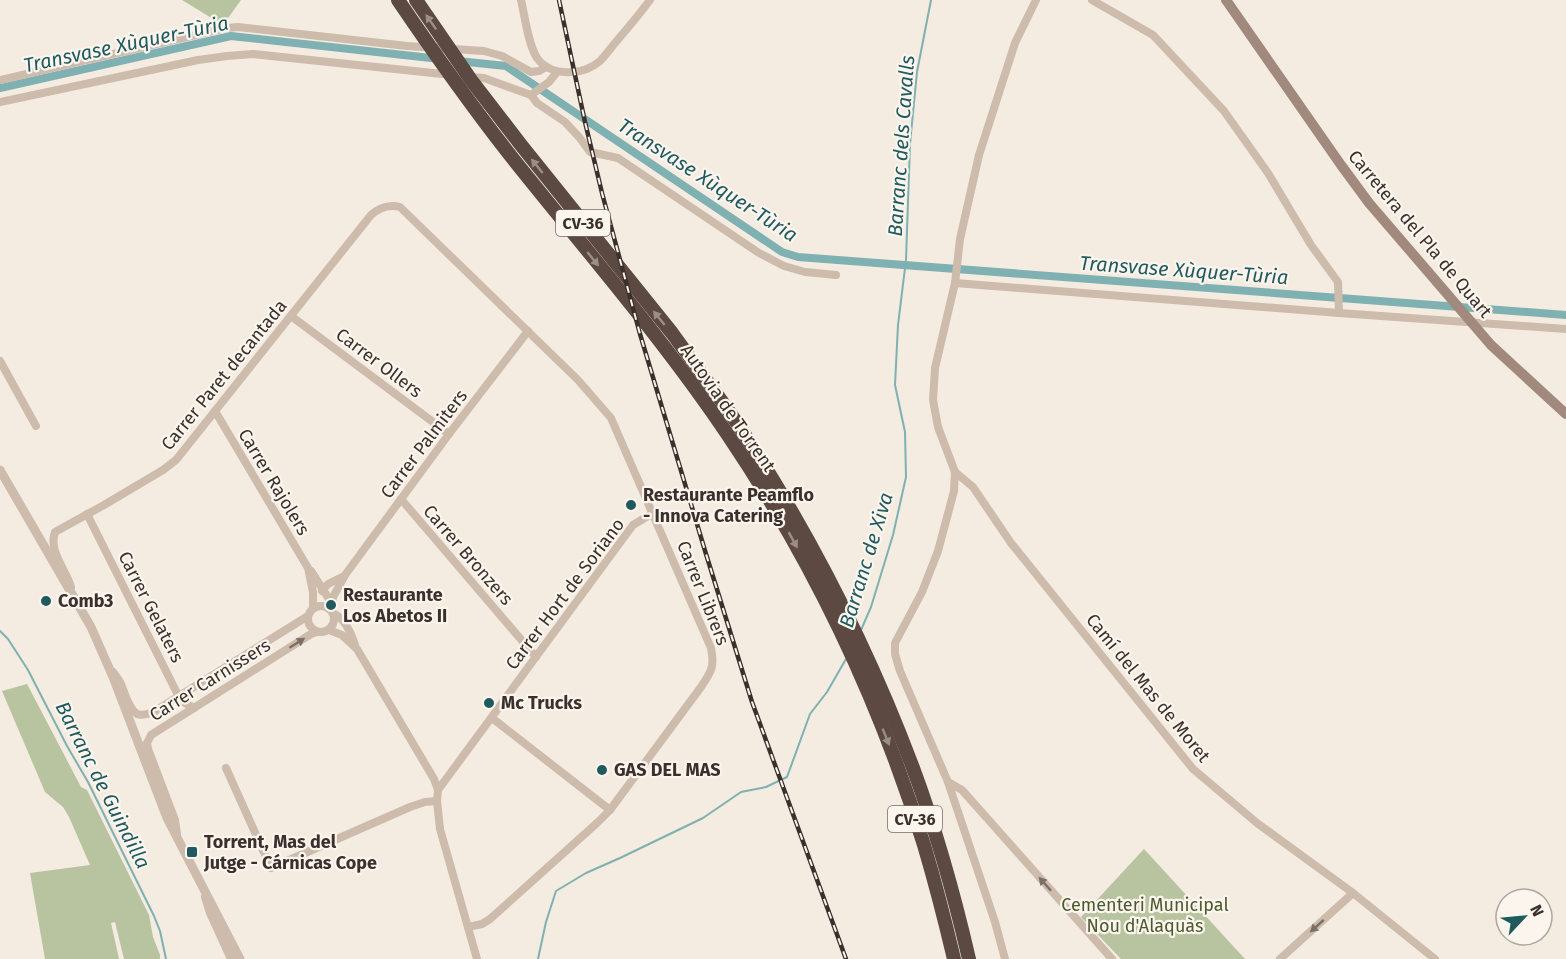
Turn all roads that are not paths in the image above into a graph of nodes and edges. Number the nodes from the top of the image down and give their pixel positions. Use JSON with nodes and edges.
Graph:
{"nodes":[{"id":1,"x":398,"y":0,"type":"edge"},
{"id":2,"x":416,"y":0,"type":"edge"},
{"id":3,"x":520,"y":0,"type":"edge"},
{"id":4,"x":650,"y":0,"type":"edge"},
{"id":5,"x":1036,"y":0,"type":"edge"},
{"id":6,"x":1092,"y":0,"type":"edge"},
{"id":7,"x":1226,"y":0,"type":"edge"},
{"id":8,"x":546,"y":67,"type":"junction"},
{"id":9,"x":557,"y":72,"type":"junction"},
{"id":10,"x":0,"y":80,"type":"edge"},
{"id":11,"x":531,"y":95,"type":"junction"},
{"id":12,"x":0,"y":102,"type":"edge"},
{"id":13,"x":388,"y":206,"type":"joint"},
{"id":14,"x":836,"y":275,"type":"dead end"},
{"id":15,"x":956,"y":279,"type":"junction"},
{"id":16,"x":1339,"y":313,"type":"junction"},
{"id":17,"x":291,"y":316,"type":"junction"},
{"id":18,"x":1470,"y":320,"type":"junction"},
{"id":19,"x":1566,"y":329,"type":"edge"},
{"id":20,"x":528,"y":331,"type":"junction"},
{"id":21,"x":0,"y":361,"type":"edge"},
{"id":22,"x":214,"y":411,"type":"junction"},
{"id":23,"x":1566,"y":414,"type":"edge"},
{"id":24,"x":36,"y":426,"type":"dead end"},
{"id":25,"x":449,"y":434,"type":"junction"},
{"id":26,"x":0,"y":470,"type":"edge"},
{"id":27,"x":955,"y":471,"type":"junction"},
{"id":28,"x":401,"y":499,"type":"junction"},
{"id":29,"x":653,"y":513,"type":"junction"},
{"id":30,"x":87,"y":514,"type":"junction"},
{"id":31,"x":308,"y":568,"type":"junction"},
{"id":32,"x":345,"y":575,"type":"junction"},
{"id":33,"x":316,"y":577,"type":"junction"},
{"id":34,"x":334,"y":580,"type":"junction"},
{"id":35,"x":323,"y":590,"type":"junction"},
{"id":36,"x":74,"y":598,"type":"junction"},
{"id":37,"x":313,"y":604,"type":"junction"},
{"id":38,"x":331,"y":610,"type":"junction"},
{"id":39,"x":308,"y":616,"type":"junction"},
{"id":40,"x":328,"y":630,"type":"junction"},
{"id":41,"x":317,"y":632,"type":"junction"},
{"id":42,"x":357,"y":649,"type":"junction"},
{"id":43,"x":536,"y":657,"type":"junction"},
{"id":44,"x":108,"y":665,"type":"junction"},
{"id":45,"x":178,"y":696,"type":"junction"},
{"id":46,"x":194,"y":708,"type":"junction"},
{"id":47,"x":492,"y":718,"type":"junction"},
{"id":48,"x":226,"y":768,"type":"dead end"},
{"id":49,"x":948,"y":782,"type":"junction"},
{"id":50,"x":438,"y":790,"type":"junction"},
{"id":51,"x":437,"y":801,"type":"junction"},
{"id":52,"x":610,"y":810,"type":"junction"},
{"id":53,"x":177,"y":838,"type":"junction"},
{"id":54,"x":937,"y":841,"type":"junction"},
{"id":55,"x":200,"y":881,"type":"junction"},
{"id":56,"x":1353,"y":893,"type":"junction"},
{"id":57,"x":468,"y":927,"type":"junction"},
{"id":58,"x":231,"y":959,"type":"edge"},
{"id":59,"x":240,"y":959,"type":"edge"},
{"id":60,"x":477,"y":959,"type":"edge"},
{"id":61,"x":952,"y":959,"type":"edge"},
{"id":62,"x":969,"y":959,"type":"edge"},
{"id":63,"x":974,"y":959,"type":"edge"},
{"id":64,"x":1005,"y":959,"type":"edge"},
{"id":65,"x":1112,"y":959,"type":"edge"},
{"id":66,"x":1280,"y":959,"type":"edge"},
{"id":67,"x":1435,"y":959,"type":"edge"}],
"edges":[{"from":1,"to":61,"type":"highway","name":"Autovia de Torrent","number":"CV-36","one_way":true},
{"from":54,"to":2,"type":"highway","name":"Autovia de Torrent","number":"CV-36","one_way":true},
{"from":3,"to":8,"type":"street"},
{"from":4,"to":9,"type":"street"},
{"from":5,"to":15,"type":"street"},
{"from":6,"to":16,"type":"street"},
{"from":7,"to":18,"type":"main road","name":"Carretera del Pla de Quart"},
{"from":8,"to":9,"type":"street"},
{"from":8,"to":10,"type":"street"},
{"from":9,"to":11,"type":"street"},
{"from":11,"to":12,"type":"street"},
{"from":11,"to":14,"type":"street"},
{"from":13,"to":17,"type":"street","name":"Carrer Paret decantada"},
{"from":13,"to":20,"type":"street","name":"Carrer Librers"},
{"from":15,"to":16,"type":"street"},
{"from":15,"to":27,"type":"street"},
{"from":16,"to":18,"type":"street"},
{"from":17,"to":22,"type":"street","name":"Carrer Paret decantada"},
{"from":17,"to":25,"type":"street","name":"Carrer Ollers"},
{"from":18,"to":19,"type":"street"},
{"from":18,"to":23,"type":"main road","name":"Carretera del Pla de Quart"},
{"from":20,"to":25,"type":"street","name":"Carrer Palmiters"},
{"from":20,"to":29,"type":"street","name":"Carrer Librers"},
{"from":21,"to":24,"type":"street"},
{"from":22,"to":30,"type":"street","name":"Carrer Paret decantada"},
{"from":22,"to":31,"type":"street","name":"Carrer Rajolers"},
{"from":25,"to":28,"type":"street","name":"Carrer Palmiters"},
{"from":26,"to":36,"type":"street"},
{"from":27,"to":49,"type":"street"},
{"from":27,"to":56,"type":"street","name":"Camí del Mas de Moret"},
{"from":28,"to":32,"type":"street","name":"Carrer Palmiters"},
{"from":28,"to":43,"type":"street","name":"Carrer Bronzers"},
{"from":29,"to":43,"type":"street","name":"Carrer Hort de Soriano"},
{"from":29,"to":52,"type":"street","name":"Carrer Librers"},
{"from":30,"to":36,"type":"street","name":"Carrer Paret decantada"},
{"from":30,"to":45,"type":"street","name":"Carrer Gelaters"},
{"from":31,"to":33,"type":"street","name":"Carrer Rajolers"},
{"from":31,"to":37,"type":"street","name":"Carrer Rajolers"},
{"from":32,"to":34,"type":"street","name":"Carrer Palmiters"},
{"from":32,"to":38,"type":"street","name":"Carrer Palmiters"},
{"from":33,"to":34,"type":"street"},
{"from":33,"to":35,"type":"street","name":"Carrer Rajolers"},
{"from":34,"to":35,"type":"street","name":"Carrer Palmiters"},
{"from":35,"to":37,"type":"street","name":"Carrer Palmiters"},
{"from":35,"to":38,"type":"street","name":"Carrer Rajolers"},
{"from":36,"to":44,"type":"street"},
{"from":37,"to":38,"type":"street"},
{"from":37,"to":39,"type":"street","name":"Carrer Carnissers"},
{"from":38,"to":40,"type":"street"},
{"from":38,"to":42,"type":"street","name":"Carrer Rajolers"},
{"from":39,"to":41,"type":"street"},
{"from":39,"to":45,"type":"street","name":"Carrer Carnissers"},
{"from":40,"to":41,"type":"street","name":"Carrer Carnissers"},
{"from":40,"to":42,"type":"street","name":"Carrer Rajolers"},
{"from":46,"to":41,"type":"street","name":"Carrer Carnissers","one_way":true},
{"from":42,"to":50,"type":"street","name":"Carrer Rajolers"},
{"from":43,"to":47,"type":"street","name":"Carrer Hort de Soriano"},
{"from":44,"to":45,"type":"street","name":"Carrer Carnissers"},
{"from":44,"to":53,"type":"street"},
{"from":45,"to":46,"type":"street","name":"Carrer Gelaters"},
{"from":46,"to":53,"type":"street","name":"Carrer Carnissers"},
{"from":47,"to":50,"type":"street","name":"Carrer Hort de Soriano"},
{"from":47,"to":52,"type":"street"},
{"from":48,"to":51,"type":"street"},
{"from":49,"to":64,"type":"street"},
{"from":65,"to":49,"type":"street","one_way":true},
{"from":50,"to":51,"type":"street"},
{"from":51,"to":57,"type":"street"},
{"from":52,"to":57,"type":"street","name":"Carrer Librers"},
{"from":53,"to":55,"type":"street"},
{"from":54,"to":62,"type":"highway","name":"Autovia de Torrent","number":"CV-36"},
{"from":54,"to":63,"type":"highway"},
{"from":55,"to":58,"type":"street"},
{"from":55,"to":59,"type":"street"},
{"from":56,"to":66,"type":"street","one_way":true},
{"from":56,"to":67,"type":"street","name":"Camí del Mas de Moret"},
{"from":57,"to":60,"type":"street"}]}
